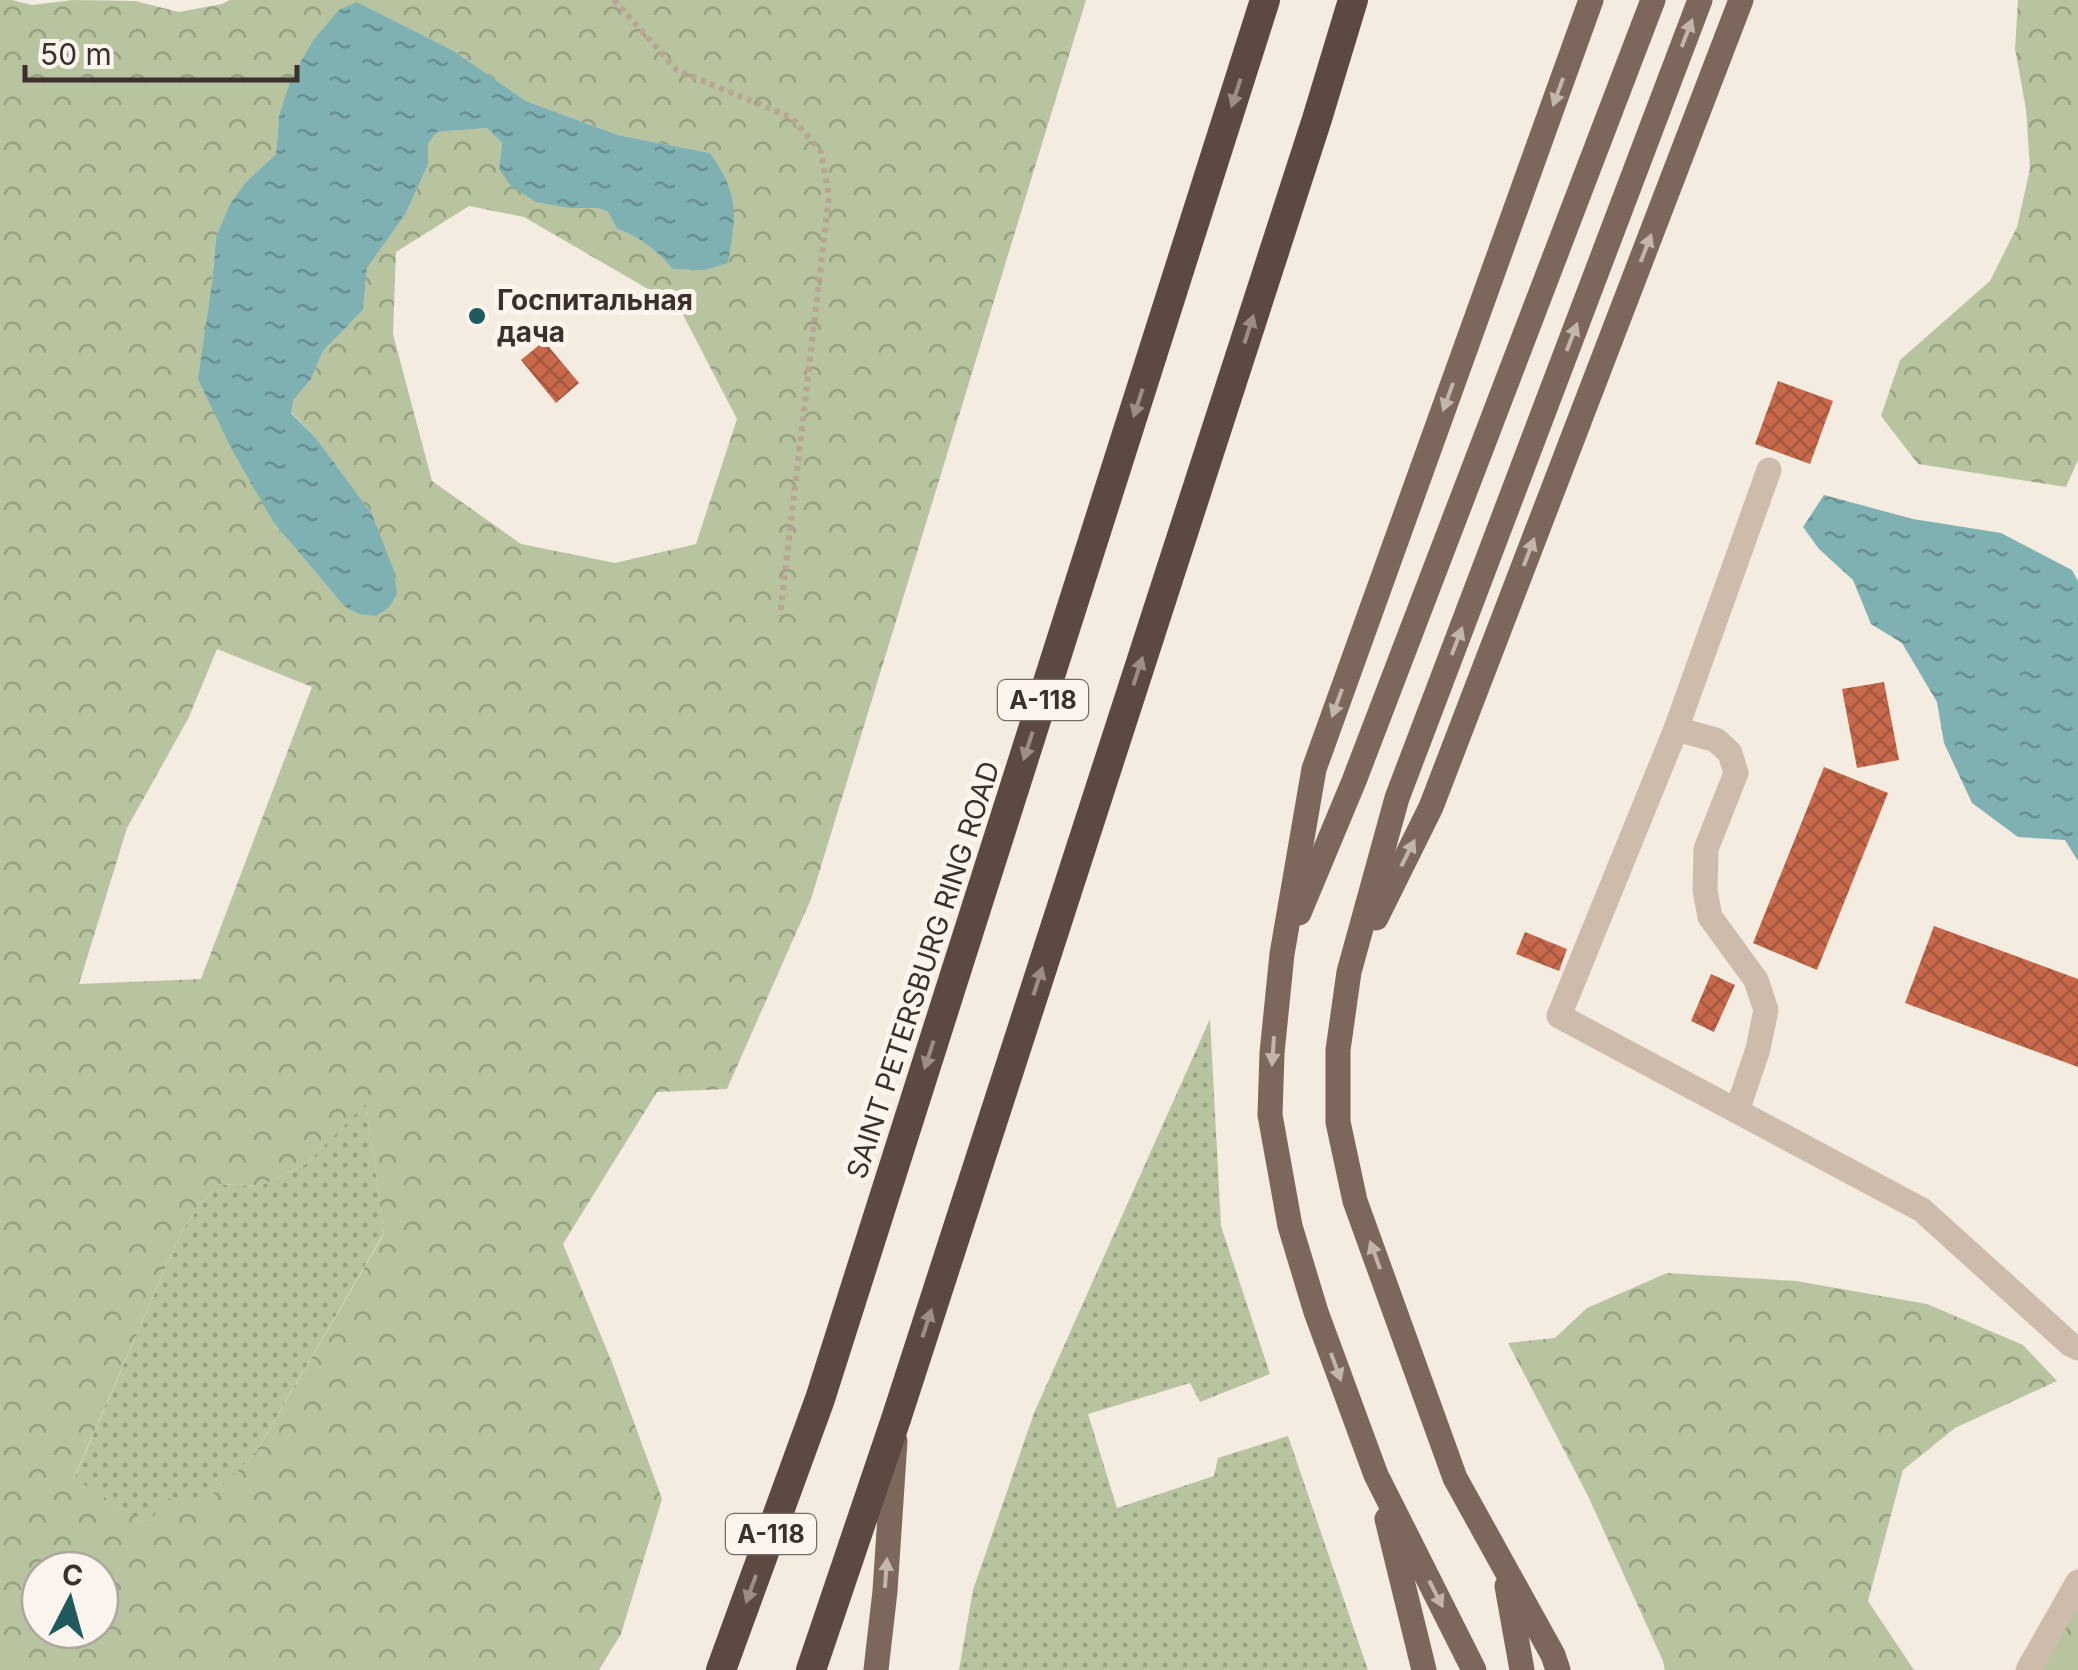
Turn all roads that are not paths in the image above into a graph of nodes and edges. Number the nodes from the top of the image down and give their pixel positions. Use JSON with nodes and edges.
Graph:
{"nodes":[{"id":1,"x":1265,"y":0,"type":"edge"},
{"id":2,"x":1353,"y":0,"type":"edge"},
{"id":3,"x":1591,"y":0,"type":"edge"},
{"id":4,"x":1653,"y":0,"type":"edge"},
{"id":5,"x":1700,"y":0,"type":"edge"},
{"id":6,"x":1741,"y":0,"type":"edge"},
{"id":7,"x":1769,"y":470,"type":"dead end"},
{"id":8,"x":1676,"y":729,"type":"junction"},
{"id":9,"x":1282,"y":954,"type":"junction"},
{"id":10,"x":1348,"y":972,"type":"junction"},
{"id":11,"x":1738,"y":1111,"type":"junction"},
{"id":12,"x":2078,"y":1348,"type":"edge"},
{"id":13,"x":897,"y":1416,"type":"junction"},
{"id":14,"x":1376,"y":1476,"type":"junction"},
{"id":15,"x":1505,"y":1572,"type":"junction"},
{"id":16,"x":2078,"y":1582,"type":"edge"},
{"id":17,"x":722,"y":1670,"type":"edge"},
{"id":18,"x":811,"y":1670,"type":"edge"},
{"id":19,"x":876,"y":1670,"type":"edge"},
{"id":20,"x":1424,"y":1670,"type":"edge"},
{"id":21,"x":1474,"y":1670,"type":"edge"},
{"id":22,"x":1522,"y":1670,"type":"edge"},
{"id":23,"x":1558,"y":1670,"type":"edge"},
{"id":24,"x":2028,"y":1670,"type":"edge"}],
"edges":[{"from":1,"to":17,"type":"highway","name":"SAINT PETERSBURG RING ROAD","number":"А-118","one_way":true},
{"from":13,"to":2,"type":"highway","number":"А-118","one_way":true},
{"from":3,"to":9,"type":"main road","one_way":true},
{"from":4,"to":9,"type":"main road"},
{"from":10,"to":5,"type":"main road","one_way":true},
{"from":10,"to":6,"type":"main road","one_way":true},
{"from":7,"to":8,"type":"street"},
{"from":8,"to":11,"type":"street"},
{"from":8,"to":11,"type":"street"},
{"from":9,"to":14,"type":"main road","one_way":true},
{"from":15,"to":10,"type":"main road","one_way":true},
{"from":11,"to":12,"type":"street"},
{"from":13,"to":18,"type":"highway","number":"А-118"},
{"from":19,"to":13,"type":"main road","one_way":true},
{"from":14,"to":20,"type":"main road"},
{"from":14,"to":21,"type":"main road","one_way":true},
{"from":15,"to":22,"type":"main road"},
{"from":15,"to":23,"type":"main road"},
{"from":16,"to":24,"type":"street"}]}
